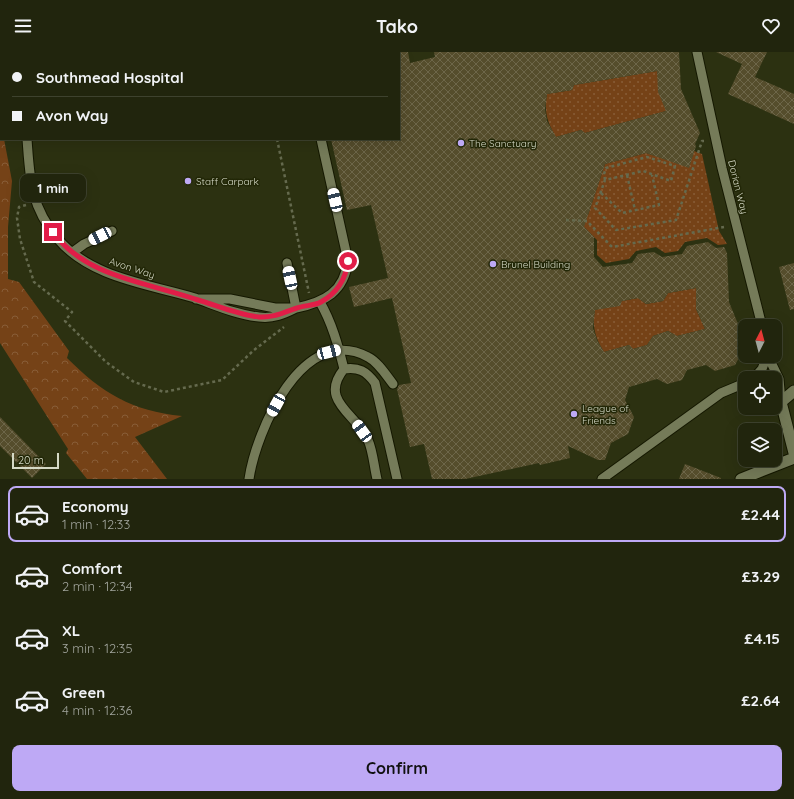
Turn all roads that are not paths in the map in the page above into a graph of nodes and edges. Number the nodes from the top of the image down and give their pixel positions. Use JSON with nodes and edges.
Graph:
{"nodes":[{"id":1,"x":697,"y":52,"type":"edge"},
{"id":2,"x":27,"y":140,"type":"edge"},
{"id":3,"x":321,"y":140,"type":"edge"},
{"id":4,"x":112,"y":230,"type":"dead end"},
{"id":5,"x":74,"y":252,"type":"junction"},
{"id":6,"x":287,"y":263,"type":"dead end"},
{"id":7,"x":316,"y":303,"type":"junction"},
{"id":8,"x":296,"y":308,"type":"junction"},
{"id":9,"x":760,"y":319,"type":"edge"},
{"id":10,"x":339,"y":350,"type":"junction"},
{"id":11,"x":344,"y":369,"type":"junction"},
{"id":12,"x":393,"y":384,"type":"dead end"},
{"id":13,"x":738,"y":386,"type":"edge"},
{"id":14,"x":794,"y":391,"type":"edge"},
{"id":15,"x":782,"y":397,"type":"edge"},
{"id":16,"x":782,"y":409,"type":"edge"},
{"id":17,"x":794,"y":453,"type":"edge"},
{"id":18,"x":794,"y":458,"type":"edge"},
{"id":19,"x":249,"y":479,"type":"edge"},
{"id":20,"x":377,"y":479,"type":"edge"},
{"id":21,"x":397,"y":479,"type":"edge"},
{"id":22,"x":602,"y":479,"type":"edge"},
{"id":23,"x":740,"y":479,"type":"edge"}],
"edges":[{"from":1,"to":9,"type":"lane","name":"Dorian Way"},
{"from":2,"to":5,"type":"lane","name":"Avon Way"},
{"from":3,"to":7,"type":"lane","name":"Avon Way"},
{"from":4,"to":5,"type":"lane"},
{"from":5,"to":8,"type":"lane","name":"Avon Way"},
{"from":6,"to":8,"type":"lane"},
{"from":7,"to":8,"type":"lane","name":"Avon Way"},
{"from":7,"to":10,"type":"lane"},
{"from":10,"to":11,"type":"lane"},
{"from":10,"to":12,"type":"lane"},
{"from":10,"to":19,"type":"lane"},
{"from":11,"to":20,"type":"lane"},
{"from":11,"to":21,"type":"lane"},
{"from":13,"to":22,"type":"lane"},
{"from":14,"to":15,"type":"street"},
{"from":16,"to":17,"type":"street"},
{"from":18,"to":23,"type":"street"}]}
